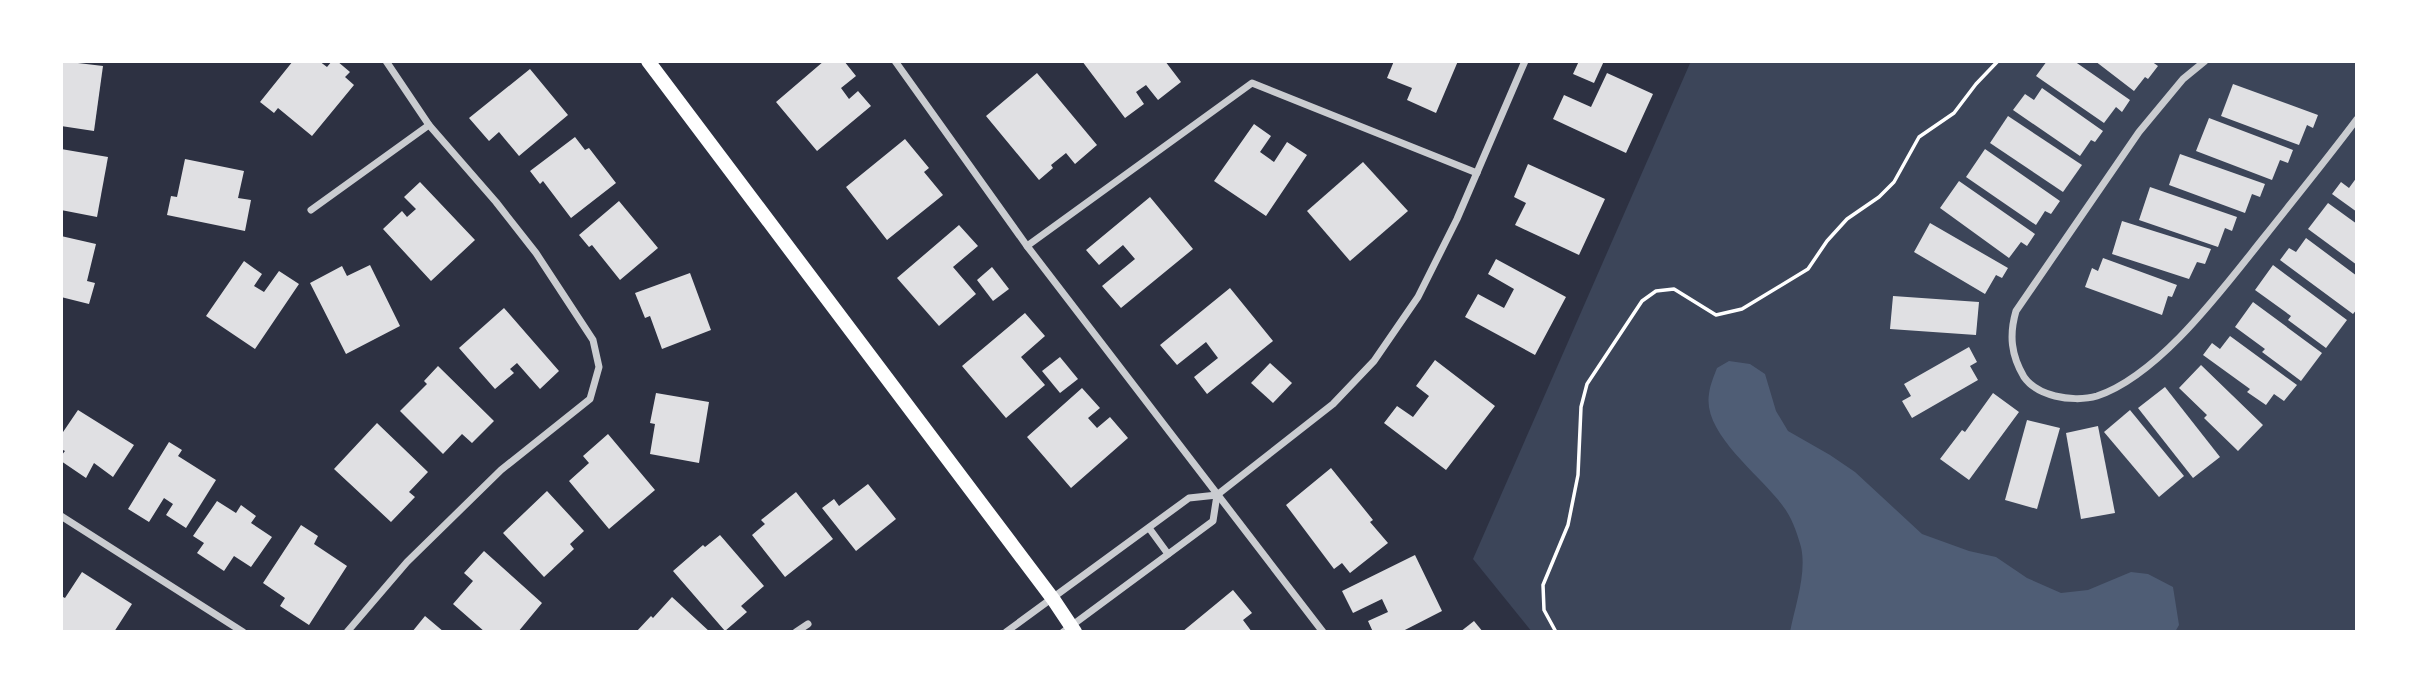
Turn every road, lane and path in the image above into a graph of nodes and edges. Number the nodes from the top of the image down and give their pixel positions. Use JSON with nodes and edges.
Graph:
{"nodes":[{"id":1,"x":386,"y":61,"type":"edge"},
{"id":2,"x":648,"y":61,"type":"edge"},
{"id":3,"x":895,"y":61,"type":"edge"},
{"id":4,"x":1525,"y":61,"type":"edge"},
{"id":5,"x":1998,"y":61,"type":"edge"},
{"id":6,"x":2205,"y":61,"type":"edge"},
{"id":7,"x":2357,"y":119,"type":"edge"},
{"id":8,"x":429,"y":125,"type":"junction"},
{"id":9,"x":1477,"y":173,"type":"junction"},
{"id":10,"x":311,"y":210,"type":"dead end"},
{"id":11,"x":1027,"y":246,"type":"junction"},
{"id":12,"x":1217,"y":495,"type":"junction"},
{"id":13,"x":61,"y":516,"type":"edge"},
{"id":14,"x":1149,"y":528,"type":"junction"},
{"id":15,"x":1168,"y":554,"type":"junction"},
{"id":16,"x":1053,"y":599,"type":"junction"},
{"id":17,"x":808,"y":625,"type":"dead end"},
{"id":18,"x":1070,"y":630,"type":"edge"},
{"id":19,"x":243,"y":632,"type":"edge"},
{"id":20,"x":347,"y":632,"type":"edge"},
{"id":21,"x":796,"y":632,"type":"edge"},
{"id":22,"x":1006,"y":632,"type":"edge"},
{"id":23,"x":1323,"y":632,"type":"edge"},
{"id":24,"x":1556,"y":632,"type":"edge"}],
"edges":[{"from":1,"to":8,"type":"street"},
{"from":2,"to":16,"type":"main road"},
{"from":3,"to":11,"type":"street"},
{"from":4,"to":9,"type":"street"},
{"from":5,"to":24,"type":"path"},
{"from":6,"to":7,"type":"street"},
{"from":8,"to":10,"type":"street"},
{"from":8,"to":20,"type":"street"},
{"from":9,"to":11,"type":"street"},
{"from":9,"to":12,"type":"street"},
{"from":11,"to":12,"type":"street"},
{"from":12,"to":14,"type":"street"},
{"from":12,"to":15,"type":"street"},
{"from":12,"to":23,"type":"street"},
{"from":13,"to":19,"type":"street"},
{"from":14,"to":15,"type":"street"},
{"from":14,"to":16,"type":"street"},
{"from":15,"to":18,"type":"street"},
{"from":16,"to":18,"type":"main road"},
{"from":16,"to":22,"type":"street"},
{"from":17,"to":21,"type":"street"}]}
